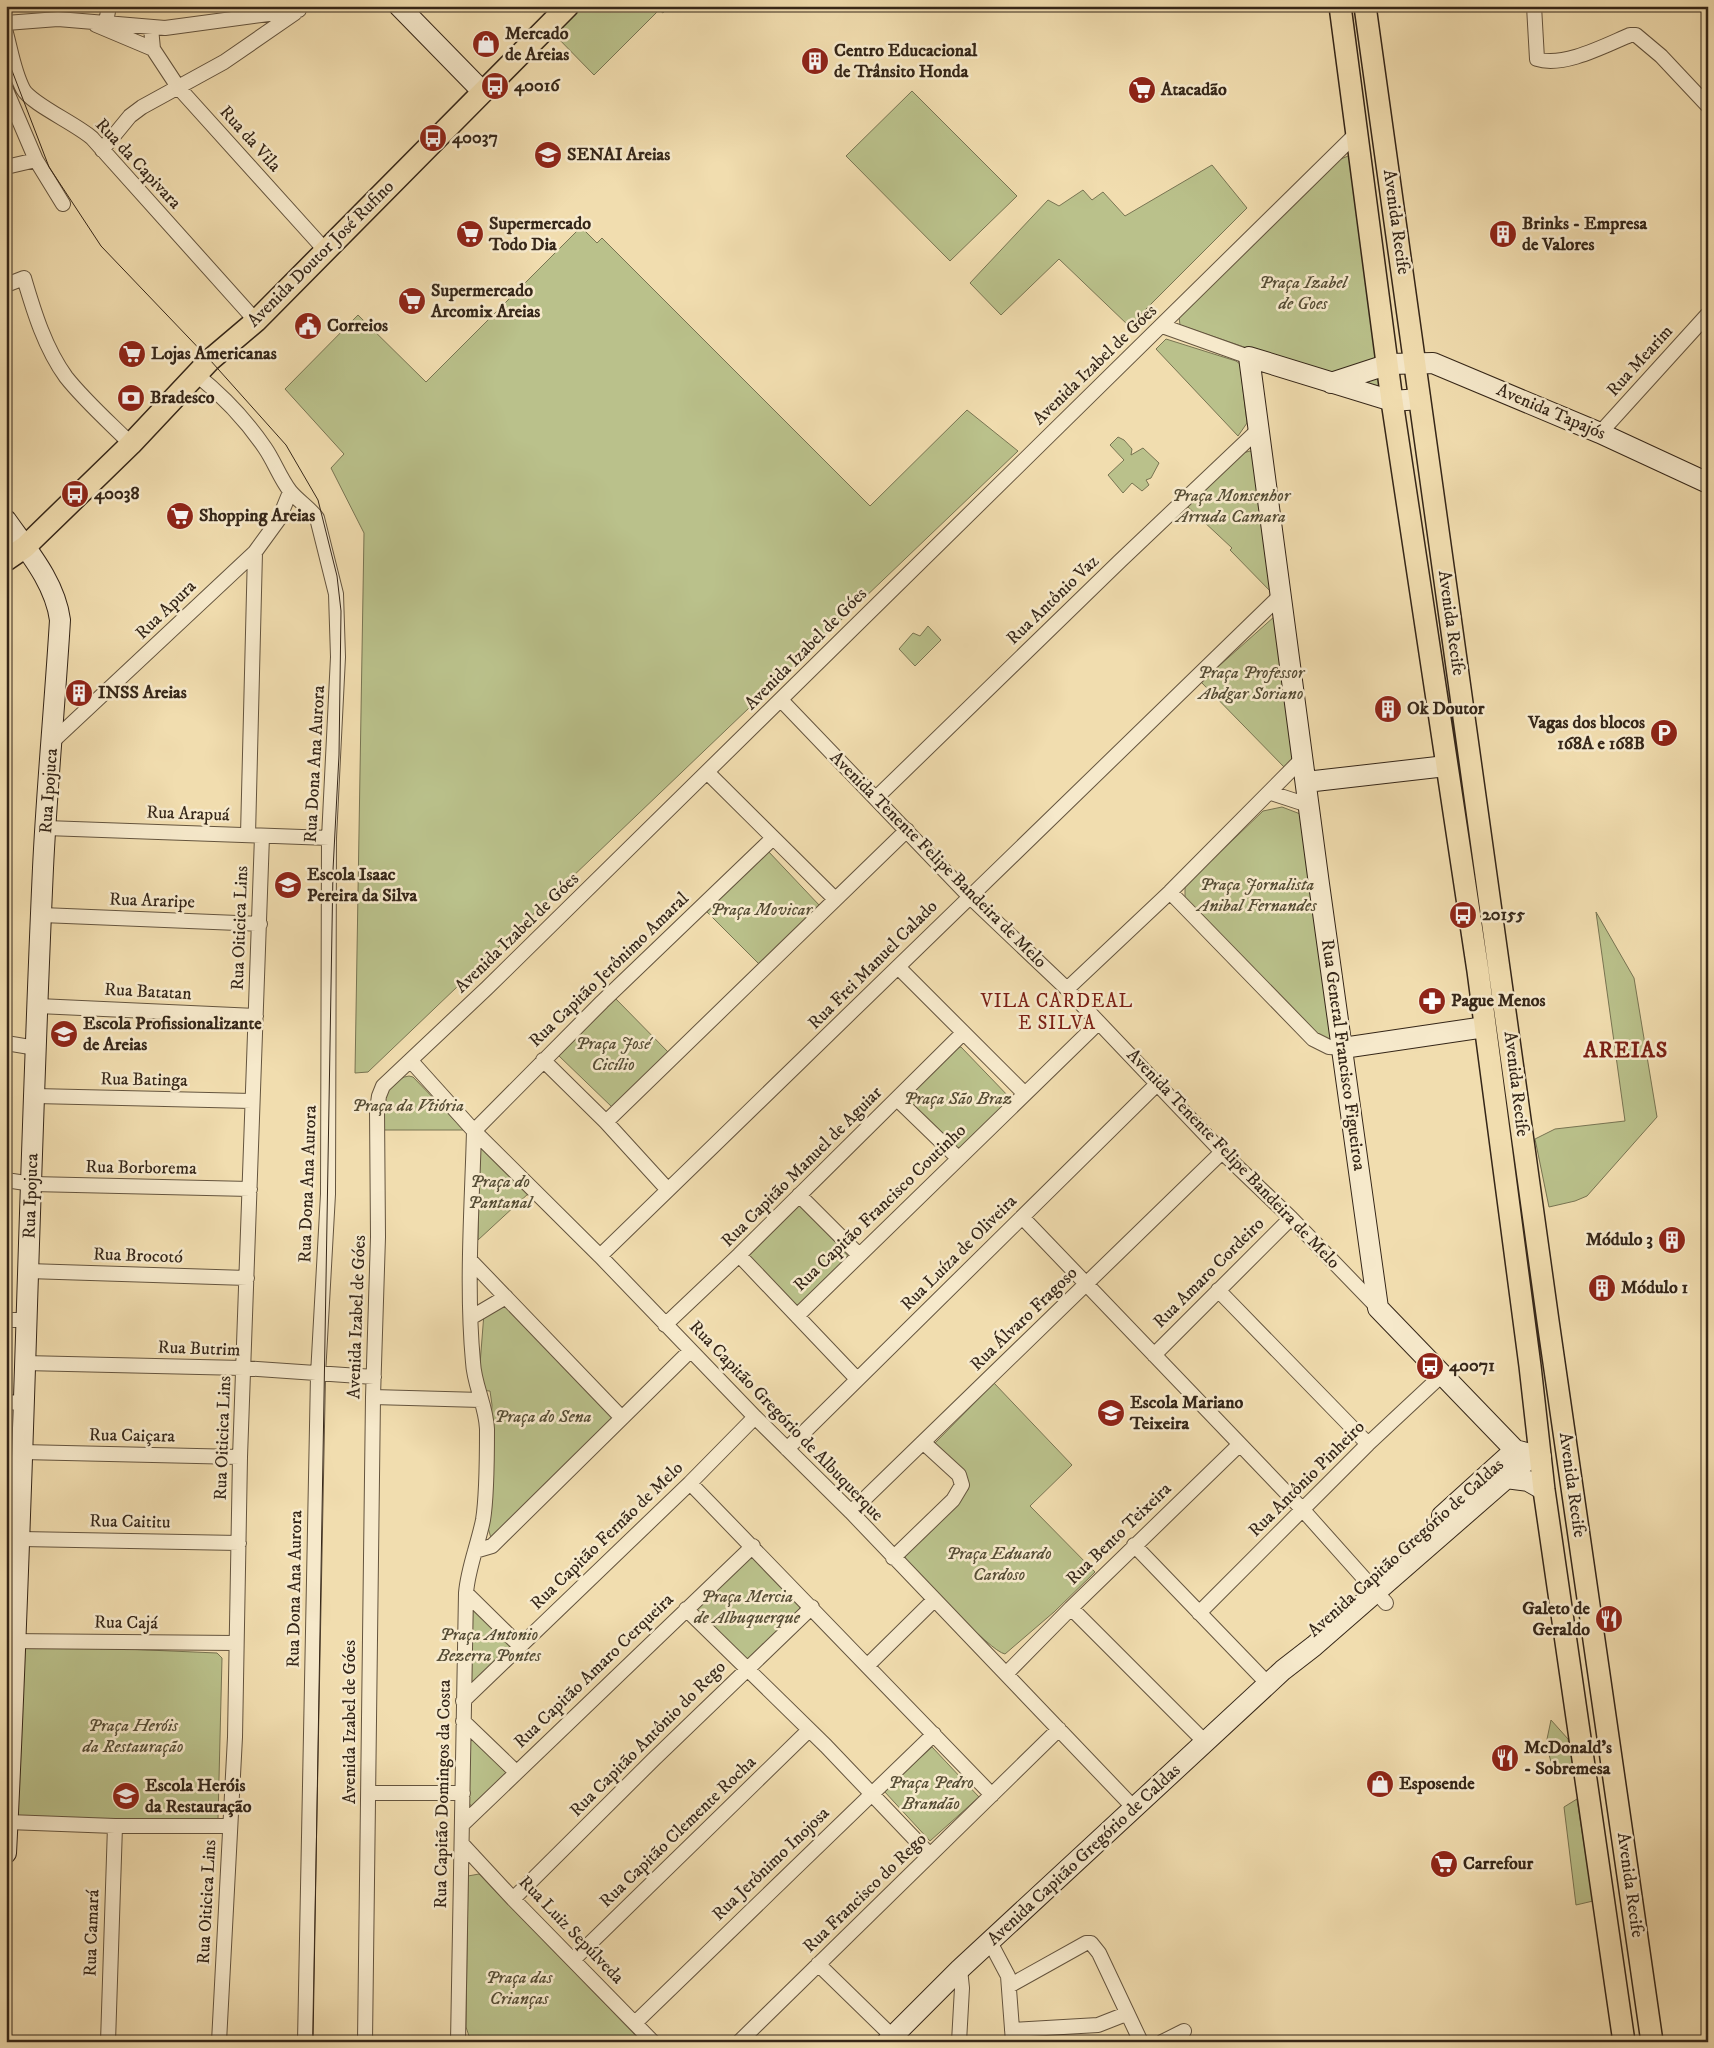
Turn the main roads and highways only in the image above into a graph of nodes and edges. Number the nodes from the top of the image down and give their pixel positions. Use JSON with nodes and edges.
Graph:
{"nodes":[{"id":1,"x":399,"y":6,"type":"edge"},
{"id":2,"x":568,"y":6,"type":"edge"},
{"id":3,"x":1340,"y":6,"type":"edge"},
{"id":4,"x":1366,"y":6,"type":"edge"},
{"id":5,"x":483,"y":92,"type":"junction"},
{"id":6,"x":1415,"y":362,"type":"junction"},
{"id":7,"x":1388,"y":364,"type":"junction"},
{"id":8,"x":1331,"y":383,"type":"junction"},
{"id":9,"x":1420,"y":398,"type":"junction"},
{"id":10,"x":1392,"y":401,"type":"junction"},
{"id":11,"x":1708,"y":483,"type":"edge"},
{"id":12,"x":6,"y":520,"type":"edge"},
{"id":13,"x":25,"y":547,"type":"junction"},
{"id":14,"x":6,"y":560,"type":"edge"},
{"id":15,"x":1446,"y":766,"type":"junction"},
{"id":16,"x":1306,"y":782,"type":"junction"},
{"id":17,"x":1486,"y":1027,"type":"junction"},
{"id":18,"x":1343,"y":1048,"type":"junction"},
{"id":19,"x":1378,"y":1308,"type":"joint"},
{"id":20,"x":16,"y":1320,"type":"edge"},
{"id":21,"x":14,"y":1403,"type":"edge"},
{"id":22,"x":1529,"y":1454,"type":"junction"},
{"id":23,"x":1506,"y":1478,"type":"junction"},
{"id":24,"x":14,"y":1479,"type":"edge"},
{"id":25,"x":1544,"y":1490,"type":"junction"},
{"id":26,"x":13,"y":1561,"type":"edge"},
{"id":27,"x":1384,"y":1590,"type":"junction"},
{"id":28,"x":11,"y":1641,"type":"edge"},
{"id":29,"x":1596,"y":1648,"type":"junction"},
{"id":30,"x":9,"y":1721,"type":"edge"},
{"id":31,"x":8,"y":1771,"type":"edge"},
{"id":32,"x":6,"y":1853,"type":"edge"},
{"id":33,"x":892,"y":2040,"type":"edge"},
{"id":34,"x":1624,"y":2042,"type":"edge"},
{"id":35,"x":1652,"y":2042,"type":"edge"}],
"edges":[{"from":1,"to":5,"type":"main road"},
{"from":2,"to":5,"type":"main road","name":"Avenida Doutor José Rufino"},
{"from":3,"to":7,"type":"main road","name":"Avenida Recife"},
{"from":4,"to":6,"type":"main road","name":"Avenida Recife"},
{"from":5,"to":13,"type":"main road","name":"Avenida Doutor José Rufino"},
{"from":6,"to":7,"type":"main road","name":"Avenida Tapajós"},
{"from":6,"to":9,"type":"main road","name":"Avenida Recife"},
{"from":6,"to":11,"type":"main road","name":"Avenida Tapajós"},
{"from":7,"to":8,"type":"main road","name":"Avenida Tapajós"},
{"from":7,"to":10,"type":"main road","name":"Avenida Recife"},
{"from":8,"to":10,"type":"main road"},
{"from":8,"to":16,"type":"main road","name":"Rua General Francisco Figueiroa"},
{"from":9,"to":10,"type":"main road"},
{"from":9,"to":29,"type":"main road","name":"Avenida Recife"},
{"from":10,"to":15,"type":"main road","name":"Avenida Recife"},
{"from":12,"to":13,"type":"main road","name":"Rua Ipojuca"},
{"from":13,"to":14,"type":"main road","name":"Avenida Doutor José Rufino"},
{"from":13,"to":20,"type":"main road","name":"Rua Ipojuca"},
{"from":15,"to":16,"type":"main road"},
{"from":15,"to":17,"type":"main road","name":"Avenida Recife"},
{"from":16,"to":18,"type":"main road","name":"Rua General Francisco Figueiroa"},
{"from":17,"to":18,"type":"main road"},
{"from":17,"to":22,"type":"main road","name":"Avenida Recife"},
{"from":18,"to":19,"type":"main road","name":"Rua General Francisco Figueiroa"},
{"from":19,"to":22,"type":"main road","name":"Avenida Tenente Felipe Bandeira de Melo"},
{"from":20,"to":21,"type":"main road","name":"Rua Ipojuca"},
{"from":21,"to":24,"type":"main road","name":"Rua Ipojuca"},
{"from":22,"to":23,"type":"main road"},
{"from":22,"to":25,"type":"main road","name":"Avenida Recife"},
{"from":22,"to":27,"type":"main road","name":"Avenida Capitão Gregório de Caldas"},
{"from":22,"to":29,"type":"main road"},
{"from":23,"to":25,"type":"main road","name":"Avenida Capitão Gregório de Caldas"},
{"from":23,"to":27,"type":"main road","name":"Avenida Capitão Gregório de Caldas"},
{"from":24,"to":26,"type":"main road","name":"Rua Ipojuca"},
{"from":25,"to":34,"type":"main road","name":"Avenida Recife"},
{"from":26,"to":28,"type":"main road","name":"Rua Ipojuca"},
{"from":27,"to":33,"type":"main road","name":"Avenida Capitão Gregório de Caldas"},
{"from":28,"to":30,"type":"main road","name":"Rua Ipojuca"},
{"from":29,"to":35,"type":"main road","name":"Avenida Recife"},
{"from":30,"to":31,"type":"main road","name":"Rua Ipojuca"},
{"from":31,"to":32,"type":"main road","name":"Rua Ipojuca"}]}
